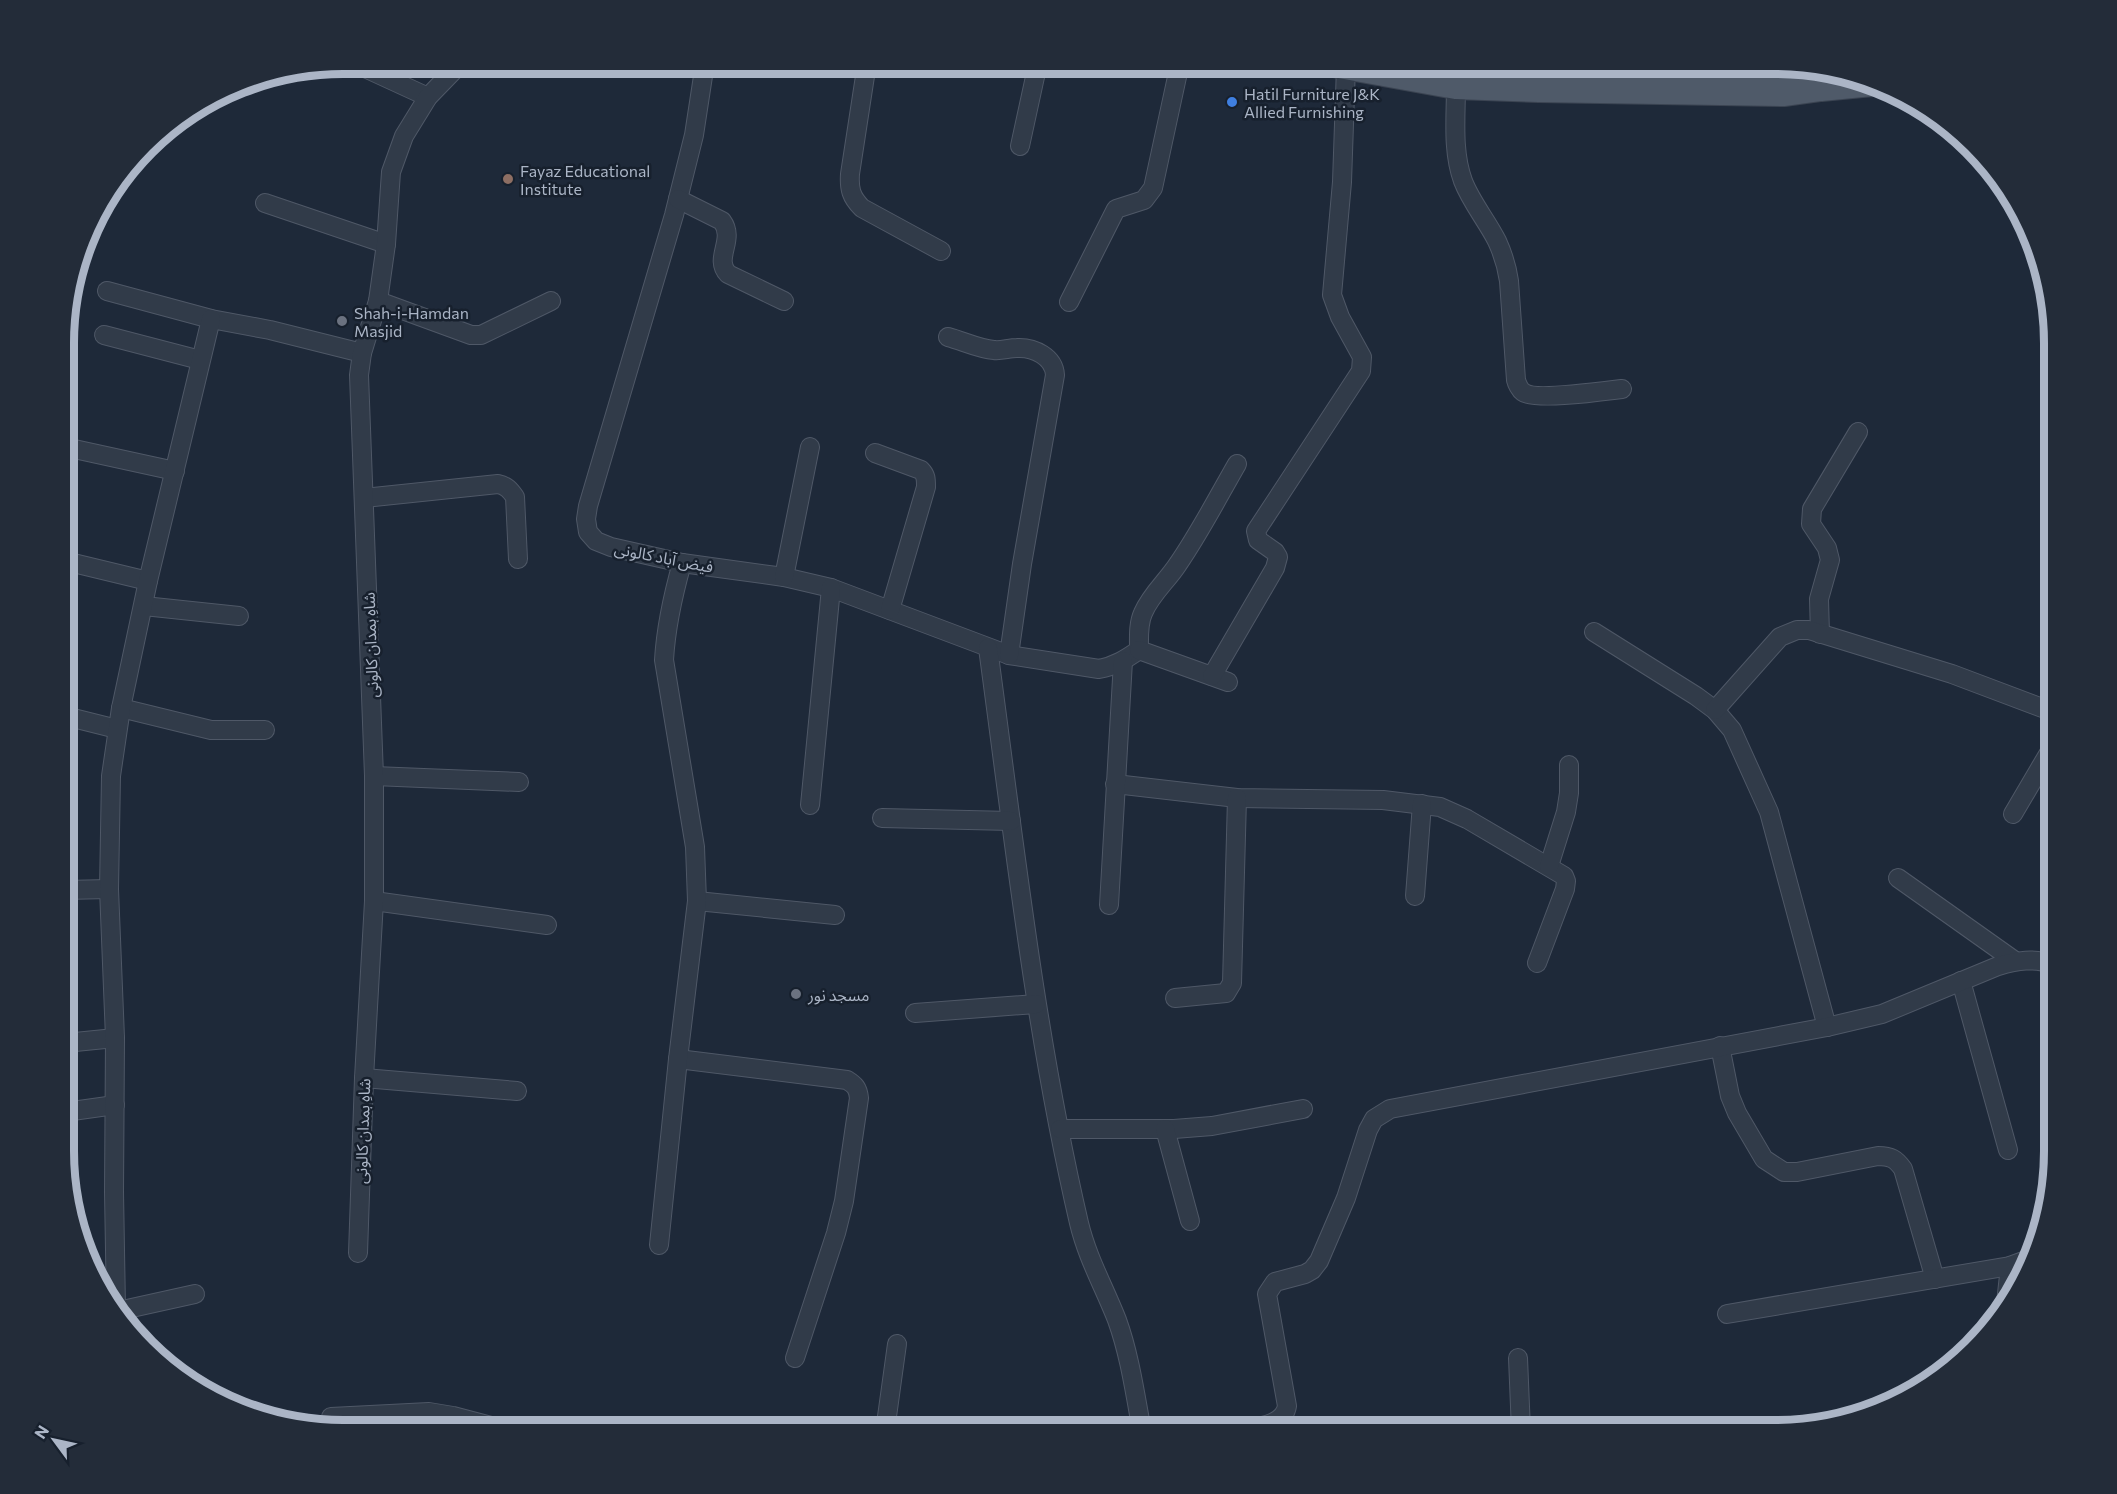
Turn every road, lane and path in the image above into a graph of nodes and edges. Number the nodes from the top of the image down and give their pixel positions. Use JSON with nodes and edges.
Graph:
{"nodes":[{"id":1,"x":378,"y":74,"type":"edge"},
{"id":2,"x":450,"y":74,"type":"edge"},
{"id":3,"x":703,"y":74,"type":"edge"},
{"id":4,"x":865,"y":74,"type":"edge"},
{"id":5,"x":1036,"y":74,"type":"edge"},
{"id":6,"x":1178,"y":74,"type":"edge"},
{"id":7,"x":1340,"y":74,"type":"edge"},
{"id":8,"x":1392,"y":74,"type":"edge"},
{"id":9,"x":1539,"y":76,"type":"edge"},
{"id":10,"x":1646,"y":77,"type":"edge"},
{"id":11,"x":1456,"y":85,"type":"junction"},
{"id":12,"x":1849,"y":85,"type":"edge"},
{"id":13,"x":428,"y":97,"type":"junction"},
{"id":14,"x":1020,"y":146,"type":"dead end"},
{"id":15,"x":678,"y":199,"type":"junction"},
{"id":16,"x":265,"y":203,"type":"dead end"},
{"id":17,"x":386,"y":244,"type":"junction"},
{"id":18,"x":941,"y":251,"type":"dead end"},
{"id":19,"x":107,"y":291,"type":"dead end"},
{"id":20,"x":378,"y":301,"type":"junction"},
{"id":21,"x":551,"y":301,"type":"dead end"},
{"id":22,"x":784,"y":301,"type":"dead end"},
{"id":23,"x":1069,"y":302,"type":"dead end"},
{"id":24,"x":211,"y":319,"type":"junction"},
{"id":25,"x":104,"y":335,"type":"dead end"},
{"id":26,"x":948,"y":337,"type":"dead end"},
{"id":27,"x":362,"y":353,"type":"junction"},
{"id":28,"x":200,"y":360,"type":"junction"},
{"id":29,"x":1622,"y":389,"type":"dead end"},
{"id":30,"x":1858,"y":432,"type":"dead end"},
{"id":31,"x":810,"y":447,"type":"dead end"},
{"id":32,"x":74,"y":449,"type":"edge"},
{"id":33,"x":875,"y":453,"type":"dead end"},
{"id":34,"x":1237,"y":464,"type":"dead end"},
{"id":35,"x":175,"y":471,"type":"junction"},
{"id":36,"x":364,"y":498,"type":"junction"},
{"id":37,"x":518,"y":559,"type":"dead end"},
{"id":38,"x":74,"y":563,"type":"edge"},
{"id":39,"x":682,"y":563,"type":"junction"},
{"id":40,"x":784,"y":577,"type":"junction"},
{"id":41,"x":148,"y":581,"type":"junction"},
{"id":42,"x":831,"y":588,"type":"junction"},
{"id":43,"x":144,"y":606,"type":"junction"},
{"id":44,"x":890,"y":610,"type":"junction"},
{"id":45,"x":239,"y":616,"type":"dead end"},
{"id":46,"x":1594,"y":632,"type":"dead end"},
{"id":47,"x":1820,"y":634,"type":"junction"},
{"id":48,"x":988,"y":648,"type":"junction"},
{"id":49,"x":1139,"y":650,"type":"junction"},
{"id":50,"x":1009,"y":655,"type":"junction"},
{"id":51,"x":1123,"y":661,"type":"junction"},
{"id":52,"x":121,"y":708,"type":"junction"},
{"id":53,"x":2043,"y":708,"type":"edge"},
{"id":54,"x":1715,"y":710,"type":"junction"},
{"id":55,"x":74,"y":718,"type":"edge"},
{"id":56,"x":117,"y":729,"type":"junction"},
{"id":57,"x":266,"y":730,"type":"dead end"},
{"id":58,"x":2043,"y":763,"type":"edge"},
{"id":59,"x":1569,"y":765,"type":"dead end"},
{"id":60,"x":374,"y":776,"type":"junction"},
{"id":61,"x":519,"y":782,"type":"dead end"},
{"id":62,"x":1115,"y":784,"type":"junction"},
{"id":63,"x":1237,"y":798,"type":"junction"},
{"id":64,"x":1422,"y":804,"type":"junction"},
{"id":65,"x":810,"y":805,"type":"dead end"},
{"id":66,"x":2013,"y":814,"type":"dead end"},
{"id":67,"x":882,"y":818,"type":"dead end"},
{"id":68,"x":1011,"y":821,"type":"junction"},
{"id":69,"x":1549,"y":866,"type":"junction"},
{"id":70,"x":1898,"y":878,"type":"dead end"},
{"id":71,"x":109,"y":889,"type":"junction"},
{"id":72,"x":74,"y":890,"type":"edge"},
{"id":73,"x":1415,"y":896,"type":"dead end"},
{"id":74,"x":374,"y":901,"type":"junction"},
{"id":75,"x":697,"y":901,"type":"junction"},
{"id":76,"x":1109,"y":905,"type":"dead end"},
{"id":77,"x":835,"y":915,"type":"dead end"},
{"id":78,"x":547,"y":925,"type":"dead end"},
{"id":79,"x":2015,"y":961,"type":"junction"},
{"id":80,"x":1537,"y":963,"type":"dead end"},
{"id":81,"x":2043,"y":963,"type":"edge"},
{"id":82,"x":1961,"y":981,"type":"junction"},
{"id":83,"x":1175,"y":998,"type":"dead end"},
{"id":84,"x":1036,"y":1004,"type":"junction"},
{"id":85,"x":915,"y":1013,"type":"dead end"},
{"id":86,"x":1827,"y":1027,"type":"junction"},
{"id":87,"x":115,"y":1038,"type":"junction"},
{"id":88,"x":74,"y":1042,"type":"edge"},
{"id":89,"x":1720,"y":1046,"type":"junction"},
{"id":90,"x":678,"y":1059,"type":"junction"},
{"id":91,"x":364,"y":1078,"type":"junction"},
{"id":92,"x":517,"y":1091,"type":"dead end"},
{"id":93,"x":115,"y":1105,"type":"junction"},
{"id":94,"x":1303,"y":1109,"type":"dead end"},
{"id":95,"x":74,"y":1111,"type":"edge"},
{"id":96,"x":1060,"y":1129,"type":"junction"},
{"id":97,"x":1165,"y":1129,"type":"junction"},
{"id":98,"x":2008,"y":1150,"type":"dead end"},
{"id":99,"x":1190,"y":1221,"type":"dead end"},
{"id":100,"x":659,"y":1245,"type":"dead end"},
{"id":101,"x":358,"y":1253,"type":"dead end"},
{"id":102,"x":2019,"y":1263,"type":"edge"},
{"id":103,"x":2010,"y":1266,"type":"junction"},
{"id":104,"x":1935,"y":1279,"type":"junction"},
{"id":105,"x":2008,"y":1284,"type":"edge"},
{"id":106,"x":195,"y":1294,"type":"dead end"},
{"id":107,"x":117,"y":1297,"type":"edge"},
{"id":108,"x":124,"y":1308,"type":"edge"},
{"id":109,"x":1727,"y":1314,"type":"dead end"},
{"id":110,"x":897,"y":1344,"type":"dead end"},
{"id":111,"x":795,"y":1358,"type":"dead end"},
{"id":112,"x":1518,"y":1358,"type":"dead end"},
{"id":113,"x":331,"y":1417,"type":"dead end"},
{"id":114,"x":467,"y":1420,"type":"edge"},
{"id":115,"x":887,"y":1420,"type":"edge"},
{"id":116,"x":1140,"y":1420,"type":"edge"},
{"id":117,"x":1278,"y":1420,"type":"edge"},
{"id":118,"x":1521,"y":1420,"type":"edge"}],
"edges":[{"from":1,"to":13,"type":"street"},
{"from":2,"to":13,"type":"street","name":"شاہِ ہمدان کالونی"},
{"from":3,"to":15,"type":"street","name":"فیض آباد کالونی"},
{"from":4,"to":18,"type":"street"},
{"from":5,"to":14,"type":"street"},
{"from":6,"to":23,"type":"street"},
{"from":7,"to":49,"type":"street"},
{"from":8,"to":11,"type":"main road"},
{"from":9,"to":10,"type":"main road"},
{"from":9,"to":11,"type":"main road"},
{"from":10,"to":12,"type":"main road"},
{"from":11,"to":29,"type":"street"},
{"from":13,"to":17,"type":"street","name":"شاہِ ہمدان کالونی"},
{"from":15,"to":22,"type":"street"},
{"from":15,"to":39,"type":"street","name":"فیض آباد کالونی"},
{"from":16,"to":17,"type":"street"},
{"from":17,"to":20,"type":"street","name":"شاہِ ہمدان کالونی"},
{"from":19,"to":24,"type":"street"},
{"from":20,"to":21,"type":"street"},
{"from":20,"to":27,"type":"street","name":"شاہِ ہمدان کالونی"},
{"from":24,"to":27,"type":"street"},
{"from":24,"to":28,"type":"street"},
{"from":25,"to":28,"type":"street"},
{"from":26,"to":50,"type":"street"},
{"from":27,"to":36,"type":"street","name":"شاہِ ہمدان کالونی"},
{"from":28,"to":35,"type":"street"},
{"from":30,"to":47,"type":"street"},
{"from":31,"to":40,"type":"street"},
{"from":32,"to":35,"type":"street"},
{"from":33,"to":44,"type":"street"},
{"from":34,"to":49,"type":"street"},
{"from":35,"to":41,"type":"street"},
{"from":36,"to":37,"type":"street"},
{"from":36,"to":60,"type":"street","name":"شاہِ ہمدان کالونی"},
{"from":38,"to":41,"type":"street"},
{"from":39,"to":40,"type":"street","name":"فیض آباد کالونی"},
{"from":39,"to":75,"type":"street"},
{"from":40,"to":42,"type":"street","name":"فیض آباد کالونی"},
{"from":41,"to":43,"type":"street"},
{"from":42,"to":44,"type":"street","name":"فیض آباد کالونی"},
{"from":42,"to":65,"type":"street"},
{"from":43,"to":45,"type":"street"},
{"from":43,"to":52,"type":"street"},
{"from":44,"to":48,"type":"street","name":"فیض آباد کالونی"},
{"from":46,"to":54,"type":"street"},
{"from":47,"to":53,"type":"street"},
{"from":47,"to":54,"type":"street"},
{"from":48,"to":50,"type":"street","name":"فیض آباد کالونی"},
{"from":48,"to":68,"type":"street"},
{"from":49,"to":51,"type":"street","name":"فیض آباد کالونی"},
{"from":50,"to":51,"type":"street","name":"فیض آباد کالونی"},
{"from":51,"to":62,"type":"street"},
{"from":52,"to":56,"type":"street"},
{"from":52,"to":57,"type":"street"},
{"from":54,"to":86,"type":"street"},
{"from":55,"to":56,"type":"street"},
{"from":56,"to":71,"type":"street"},
{"from":58,"to":66,"type":"street"},
{"from":59,"to":69,"type":"street"},
{"from":60,"to":61,"type":"street"},
{"from":60,"to":74,"type":"street","name":"شاہِ ہمدان کالونی"},
{"from":62,"to":63,"type":"street"},
{"from":62,"to":76,"type":"street"},
{"from":63,"to":64,"type":"street"},
{"from":63,"to":83,"type":"street"},
{"from":64,"to":69,"type":"street"},
{"from":64,"to":73,"type":"street"},
{"from":67,"to":68,"type":"street"},
{"from":68,"to":84,"type":"street"},
{"from":69,"to":80,"type":"street"},
{"from":70,"to":79,"type":"street"},
{"from":71,"to":72,"type":"street"},
{"from":71,"to":87,"type":"street"},
{"from":74,"to":78,"type":"street"},
{"from":74,"to":91,"type":"street","name":"شاہِ ہمدان کالونی"},
{"from":75,"to":77,"type":"street"},
{"from":75,"to":90,"type":"street"},
{"from":79,"to":81,"type":"street"},
{"from":79,"to":82,"type":"street"},
{"from":82,"to":86,"type":"street"},
{"from":82,"to":98,"type":"street"},
{"from":84,"to":85,"type":"street"},
{"from":84,"to":96,"type":"street"},
{"from":86,"to":89,"type":"street"},
{"from":87,"to":88,"type":"street"},
{"from":87,"to":93,"type":"street"},
{"from":89,"to":104,"type":"street"},
{"from":89,"to":117,"type":"street"},
{"from":90,"to":100,"type":"street"},
{"from":90,"to":111,"type":"street"},
{"from":91,"to":92,"type":"street"},
{"from":91,"to":101,"type":"street","name":"شاہِ ہمدان کالونی"},
{"from":93,"to":95,"type":"street"},
{"from":93,"to":107,"type":"street"},
{"from":94,"to":97,"type":"street"},
{"from":96,"to":97,"type":"street"},
{"from":96,"to":116,"type":"street"},
{"from":97,"to":99,"type":"street"},
{"from":102,"to":103,"type":"street"},
{"from":103,"to":104,"type":"street"},
{"from":103,"to":105,"type":"street"},
{"from":104,"to":109,"type":"street"},
{"from":106,"to":108,"type":"street"},
{"from":110,"to":115,"type":"street"},
{"from":112,"to":118,"type":"street"},
{"from":113,"to":114,"type":"street"}]}
